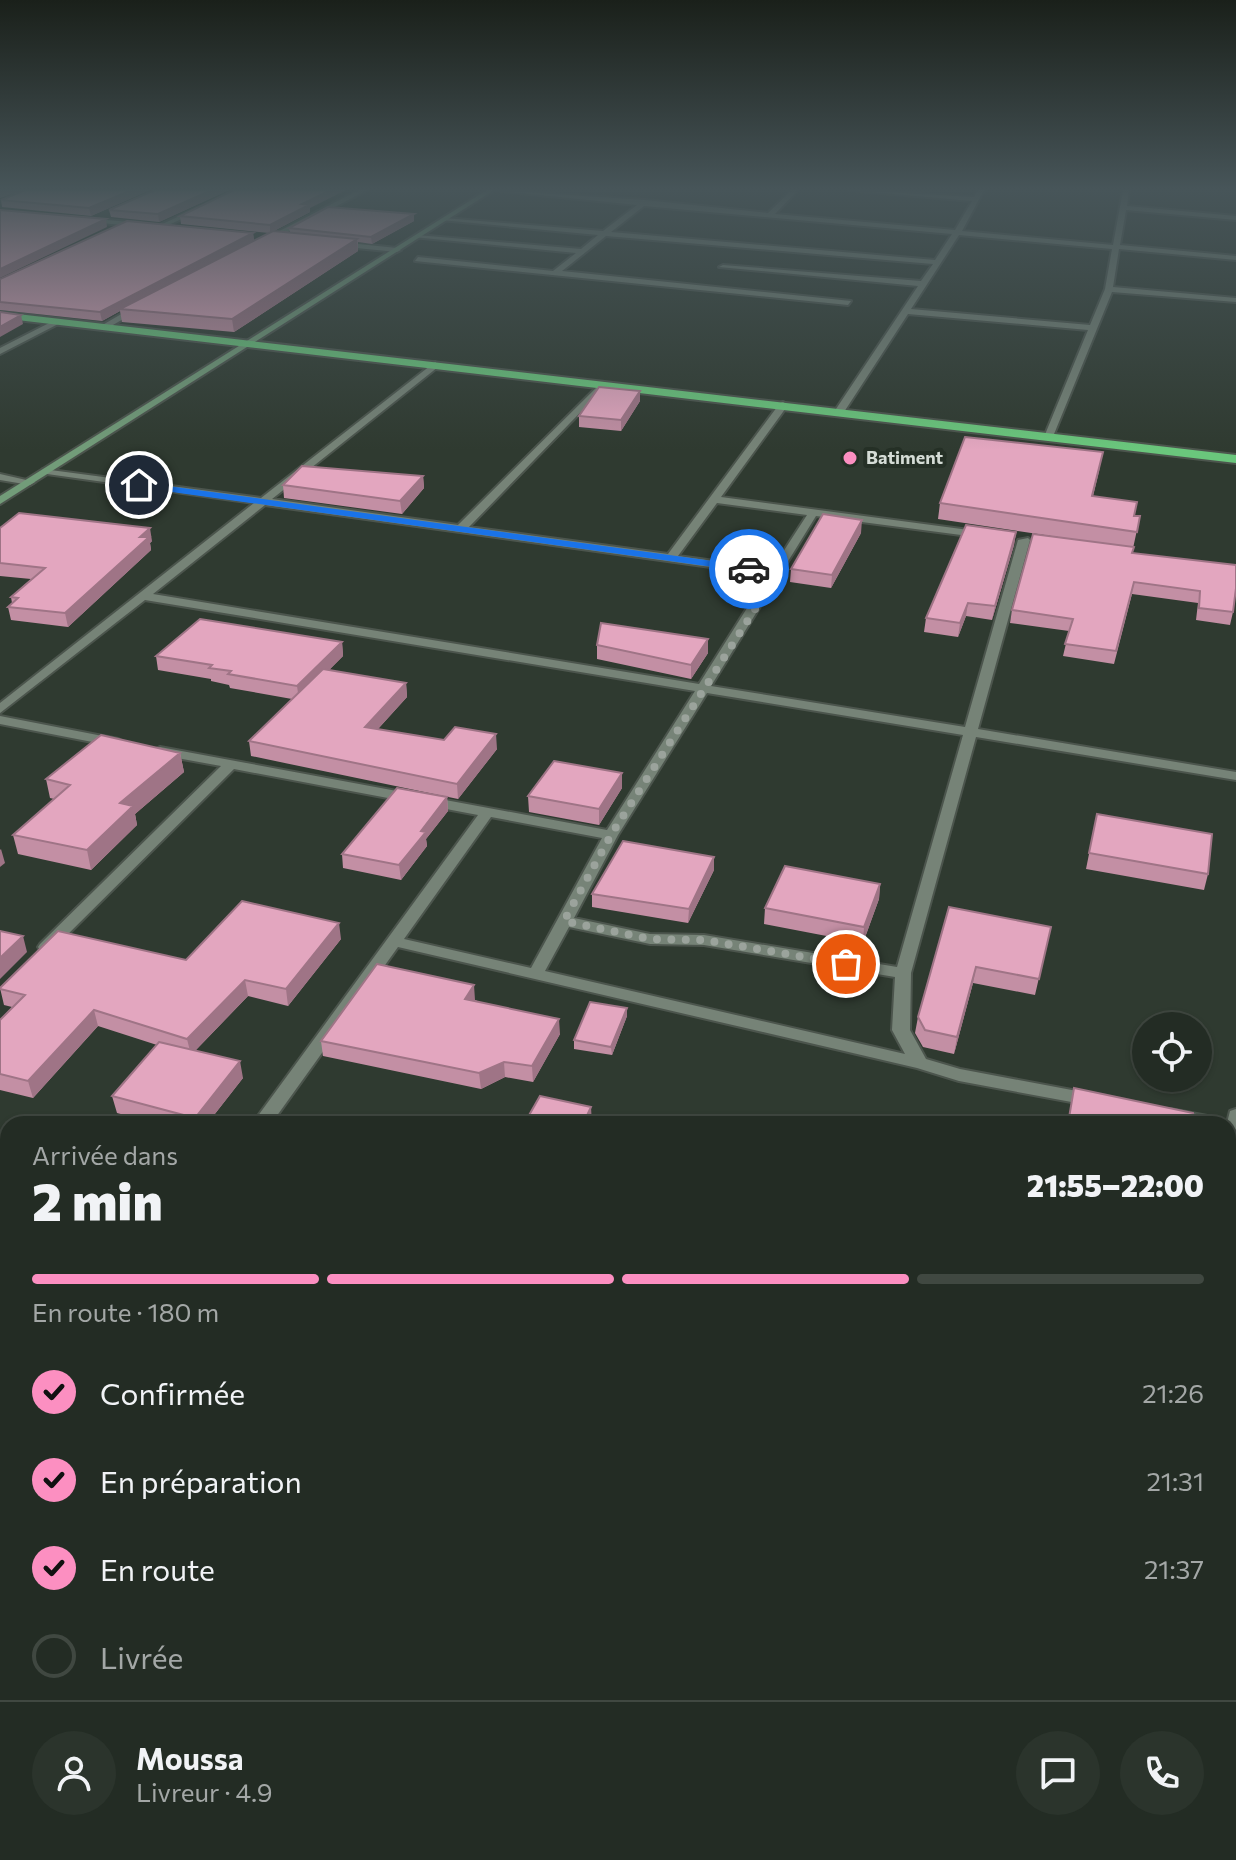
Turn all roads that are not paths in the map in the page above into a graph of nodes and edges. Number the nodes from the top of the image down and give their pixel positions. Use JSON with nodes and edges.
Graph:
{"nodes":[{"id":1,"x":354,"y":277,"type":"edge"},
{"id":2,"x":592,"y":277,"type":"edge"},
{"id":3,"x":712,"y":277,"type":"edge"},
{"id":4,"x":839,"y":277,"type":"edge"},
{"id":5,"x":928,"y":277,"type":"edge"},
{"id":6,"x":1111,"y":277,"type":"edge"},
{"id":7,"x":924,"y":284,"type":"junction"},
{"id":8,"x":700,"y":288,"type":"junction"},
{"id":9,"x":1109,"y":289,"type":"junction"},
{"id":10,"x":1236,"y":300,"type":"edge"},
{"id":11,"x":848,"y":303,"type":"dead end"},
{"id":12,"x":145,"y":305,"type":"edge"},
{"id":13,"x":907,"y":311,"type":"junction"},
{"id":14,"x":0,"y":315,"type":"edge"},
{"id":15,"x":58,"y":322,"type":"junction"},
{"id":16,"x":103,"y":327,"type":"junction"},
{"id":17,"x":1094,"y":328,"type":"junction"},
{"id":18,"x":247,"y":344,"type":"junction"},
{"id":19,"x":0,"y":351,"type":"edge"},
{"id":20,"x":435,"y":365,"type":"junction"},
{"id":21,"x":602,"y":385,"type":"junction"},
{"id":22,"x":783,"y":405,"type":"junction"},
{"id":23,"x":839,"y":412,"type":"junction"},
{"id":24,"x":1049,"y":437,"type":"junction"},
{"id":25,"x":1236,"y":459,"type":"edge"},
{"id":26,"x":47,"y":471,"type":"junction"},
{"id":27,"x":0,"y":477,"type":"edge"},
{"id":28,"x":30,"y":482,"type":"junction"},
{"id":29,"x":712,"y":499,"type":"junction"},
{"id":30,"x":0,"y":501,"type":"edge"},
{"id":31,"x":261,"y":503,"type":"junction"},
{"id":32,"x":813,"y":513,"type":"junction"},
{"id":33,"x":461,"y":528,"type":"junction"},
{"id":34,"x":994,"y":536,"type":"edge"},
{"id":35,"x":1024,"y":540,"type":"edge"},
{"id":36,"x":671,"y":558,"type":"junction"},
{"id":37,"x":778,"y":573,"type":"junction"},
{"id":38,"x":143,"y":596,"type":"junction"},
{"id":39,"x":702,"y":688,"type":"junction"},
{"id":40,"x":0,"y":709,"type":"edge"},
{"id":41,"x":0,"y":720,"type":"edge"},
{"id":42,"x":972,"y":733,"type":"junction"},
{"id":43,"x":230,"y":765,"type":"junction"},
{"id":44,"x":1236,"y":776,"type":"edge"},
{"id":45,"x":485,"y":815,"type":"junction"},
{"id":46,"x":611,"y":835,"type":"junction"},
{"id":47,"x":564,"y":921,"type":"junction"},
{"id":48,"x":392,"y":941,"type":"junction"},
{"id":49,"x":33,"y":960,"type":"edge"},
{"id":50,"x":536,"y":973,"type":"junction"},
{"id":51,"x":903,"y":973,"type":"junction"},
{"id":52,"x":919,"y":1063,"type":"junction"},
{"id":53,"x":1112,"y":1104,"type":"edge"},
{"id":54,"x":1157,"y":1113,"type":"edge"},
{"id":55,"x":267,"y":1116,"type":"edge"},
{"id":56,"x":1174,"y":1116,"type":"edge"}],
"edges":[{"from":1,"to":18,"type":"main road"},
{"from":2,"to":8,"type":"street"},
{"from":3,"to":8,"type":"street"},
{"from":4,"to":7,"type":"street"},
{"from":5,"to":7,"type":"street"},
{"from":6,"to":9,"type":"street"},
{"from":7,"to":13,"type":"street"},
{"from":8,"to":11,"type":"street"},
{"from":9,"to":10,"type":"street"},
{"from":9,"to":17,"type":"street"},
{"from":12,"to":16,"type":"street"},
{"from":13,"to":17,"type":"street"},
{"from":13,"to":23,"type":"street"},
{"from":14,"to":15,"type":"highway"},
{"from":15,"to":16,"type":"highway"},
{"from":15,"to":19,"type":"street"},
{"from":16,"to":18,"type":"highway"},
{"from":17,"to":24,"type":"street"},
{"from":18,"to":20,"type":"highway"},
{"from":18,"to":26,"type":"main road"},
{"from":20,"to":21,"type":"highway"},
{"from":20,"to":31,"type":"street"},
{"from":21,"to":22,"type":"highway"},
{"from":21,"to":33,"type":"street"},
{"from":22,"to":23,"type":"highway"},
{"from":22,"to":29,"type":"street"},
{"from":23,"to":24,"type":"highway"},
{"from":24,"to":25,"type":"highway"},
{"from":26,"to":28,"type":"main road"},
{"from":26,"to":31,"type":"street"},
{"from":27,"to":28,"type":"street"},
{"from":28,"to":30,"type":"main road"},
{"from":29,"to":32,"type":"street"},
{"from":29,"to":36,"type":"street"},
{"from":31,"to":33,"type":"street"},
{"from":31,"to":38,"type":"street"},
{"from":32,"to":34,"type":"street"},
{"from":32,"to":37,"type":"street"},
{"from":33,"to":36,"type":"street"},
{"from":35,"to":42,"type":"street"},
{"from":36,"to":37,"type":"street"},
{"from":37,"to":39,"type":"street"},
{"from":38,"to":39,"type":"street"},
{"from":38,"to":40,"type":"street"},
{"from":39,"to":42,"type":"street"},
{"from":39,"to":46,"type":"street"},
{"from":41,"to":43,"type":"street"},
{"from":42,"to":44,"type":"street"},
{"from":42,"to":51,"type":"street"},
{"from":43,"to":45,"type":"street"},
{"from":43,"to":49,"type":"street"},
{"from":45,"to":46,"type":"street"},
{"from":45,"to":48,"type":"street"},
{"from":46,"to":47,"type":"street"},
{"from":47,"to":50,"type":"street"},
{"from":47,"to":51,"type":"street"},
{"from":48,"to":50,"type":"street"},
{"from":48,"to":55,"type":"street"},
{"from":50,"to":52,"type":"street"},
{"from":51,"to":52,"type":"street"},
{"from":52,"to":53,"type":"street"},
{"from":54,"to":56,"type":"street"}]}
